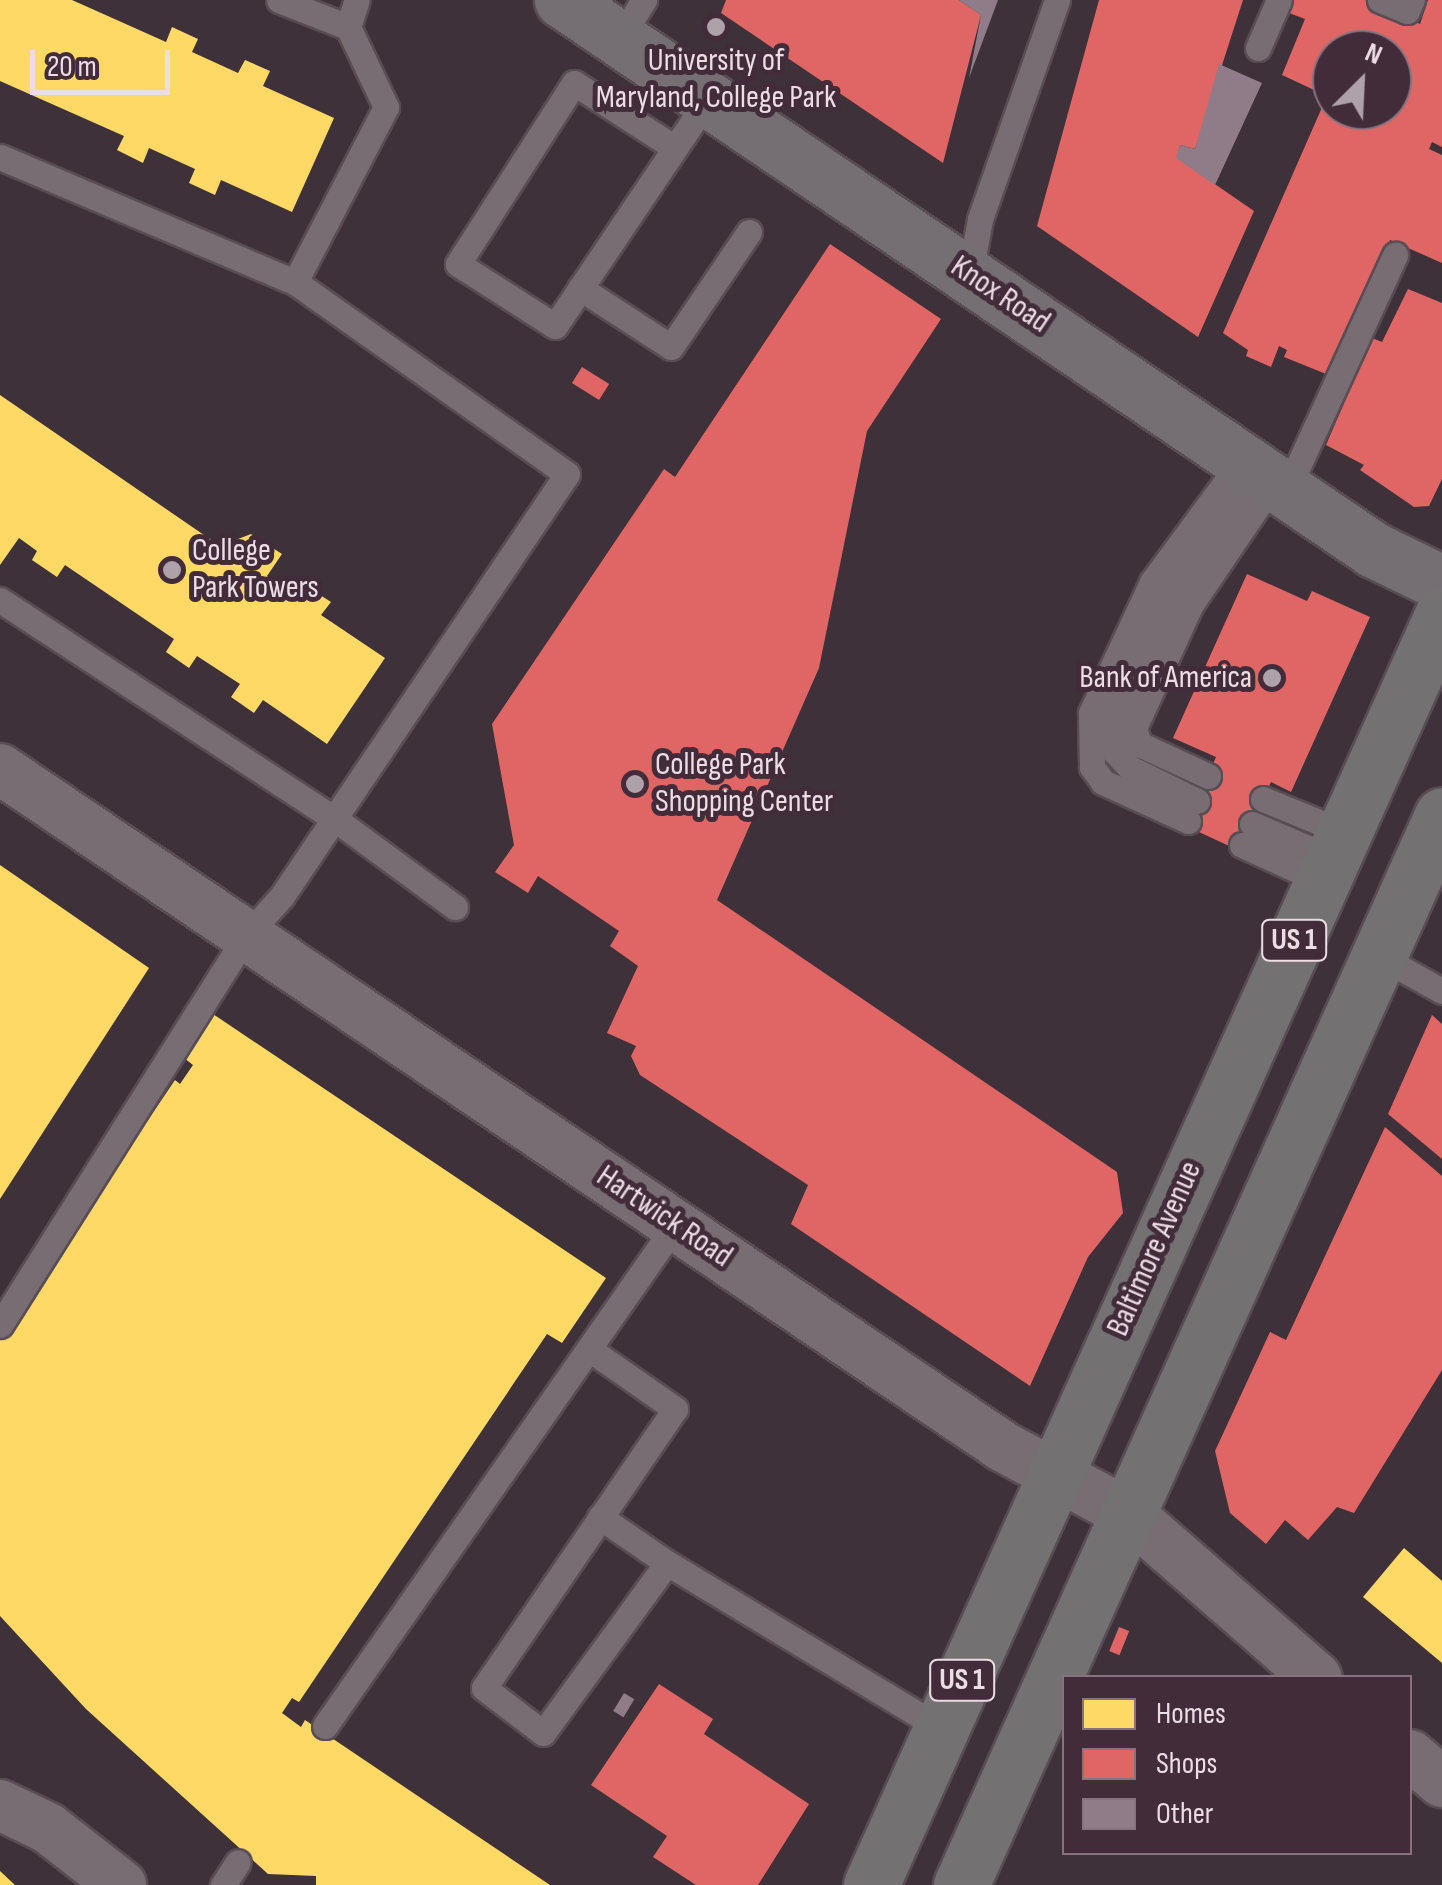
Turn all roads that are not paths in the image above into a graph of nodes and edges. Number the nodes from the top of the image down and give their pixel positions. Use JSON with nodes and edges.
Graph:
{"nodes":[{"id":1,"x":279,"y":0,"type":"edge"},
{"id":2,"x":358,"y":0,"type":"edge"},
{"id":3,"x":562,"y":0,"type":"edge"},
{"id":4,"x":1058,"y":0,"type":"edge"},
{"id":5,"x":1279,"y":0,"type":"edge"},
{"id":6,"x":1380,"y":0,"type":"edge"},
{"id":7,"x":1412,"y":0,"type":"edge"},
{"id":8,"x":632,"y":18,"type":"edge"},
{"id":9,"x":348,"y":27,"type":"junction"},
{"id":10,"x":1258,"y":48,"type":"dead end"},
{"id":11,"x":709,"y":98,"type":"junction"},
{"id":12,"x":675,"y":148,"type":"junction"},
{"id":13,"x":0,"y":157,"type":"edge"},
{"id":14,"x":749,"y":232,"type":"dead end"},
{"id":15,"x":1395,"y":254,"type":"dead end"},
{"id":16,"x":970,"y":274,"type":"junction"},
{"id":17,"x":295,"y":282,"type":"junction"},
{"id":18,"x":580,"y":288,"type":"junction"},
{"id":19,"x":1265,"y":476,"type":"junction"},
{"id":20,"x":1442,"y":583,"type":"edge"},
{"id":21,"x":0,"y":600,"type":"edge"},
{"id":22,"x":1442,"y":615,"type":"edge"},
{"id":23,"x":0,"y":770,"type":"edge"},
{"id":24,"x":1208,"y":776,"type":"dead end"},
{"id":25,"x":1263,"y":799,"type":"dead end"},
{"id":26,"x":1192,"y":811,"type":"dead end"},
{"id":27,"x":1442,"y":814,"type":"edge"},
{"id":28,"x":335,"y":819,"type":"junction"},
{"id":29,"x":1247,"y":835,"type":"dead end"},
{"id":30,"x":1332,"y":857,"type":"junction"},
{"id":31,"x":455,"y":907,"type":"dead end"},
{"id":32,"x":247,"y":934,"type":"junction"},
{"id":33,"x":1379,"y":956,"type":"junction"},
{"id":34,"x":1442,"y":990,"type":"edge"},
{"id":35,"x":676,"y":1224,"type":"junction"},
{"id":36,"x":0,"y":1325,"type":"edge"},
{"id":37,"x":589,"y":1348,"type":"junction"},
{"id":38,"x":1053,"y":1476,"type":"junction"},
{"id":39,"x":1129,"y":1514,"type":"junction"},
{"id":40,"x":600,"y":1517,"type":"junction"},
{"id":41,"x":667,"y":1563,"type":"junction"},
{"id":42,"x":1314,"y":1675,"type":"edge"},
{"id":43,"x":325,"y":1726,"type":"dead end"},
{"id":44,"x":940,"y":1728,"type":"junction"},
{"id":45,"x":1412,"y":1757,"type":"edge"},
{"id":46,"x":1442,"y":1782,"type":"edge"},
{"id":47,"x":0,"y":1804,"type":"edge"},
{"id":48,"x":238,"y":1862,"type":"dead end"},
{"id":49,"x":121,"y":1885,"type":"edge"},
{"id":50,"x":223,"y":1885,"type":"edge"},
{"id":51,"x":870,"y":1885,"type":"edge"},
{"id":52,"x":961,"y":1885,"type":"edge"}],
"edges":[{"from":1,"to":9,"type":"lane"},
{"from":2,"to":9,"type":"lane"},
{"from":3,"to":8,"type":"street","name":"Knox Road"},
{"from":4,"to":16,"type":"lane"},
{"from":5,"to":10,"type":"lane"},
{"from":6,"to":7,"type":"lane"},
{"from":8,"to":11,"type":"street","name":"Knox Road"},
{"from":9,"to":17,"type":"lane"},
{"from":11,"to":12,"type":"lane"},
{"from":11,"to":16,"type":"street","name":"Knox Road"},
{"from":12,"to":18,"type":"lane"},
{"from":12,"to":18,"type":"lane"},
{"from":13,"to":17,"type":"lane"},
{"from":14,"to":18,"type":"lane"},
{"from":15,"to":19,"type":"lane"},
{"from":16,"to":19,"type":"street","name":"Knox Road"},
{"from":17,"to":28,"type":"lane"},
{"from":19,"to":20,"type":"street","name":"Knox Road"},
{"from":19,"to":24,"type":"lane"},
{"from":19,"to":26,"type":"lane"},
{"from":21,"to":28,"type":"lane"},
{"from":22,"to":30,"type":"main road","name":"Baltimore Avenue","number":"US 1"},
{"from":23,"to":32,"type":"street","name":"Hartwick Road"},
{"from":25,"to":30,"type":"lane"},
{"from":27,"to":33,"type":"main road","number":"US 1"},
{"from":28,"to":31,"type":"lane"},
{"from":28,"to":32,"type":"lane"},
{"from":29,"to":30,"type":"lane"},
{"from":30,"to":38,"type":"main road","name":"Baltimore Avenue","number":"US 1"},
{"from":32,"to":35,"type":"street","name":"Hartwick Road"},
{"from":32,"to":36,"type":"lane"},
{"from":33,"to":34,"type":"lane"},
{"from":33,"to":39,"type":"main road","number":"US 1"},
{"from":35,"to":37,"type":"lane"},
{"from":35,"to":38,"type":"street","name":"Hartwick Road"},
{"from":37,"to":40,"type":"lane"},
{"from":37,"to":43,"type":"lane"},
{"from":38,"to":39,"type":"street","name":"Hartwick Road"},
{"from":38,"to":44,"type":"main road","name":"Baltimore Avenue","number":"US 1"},
{"from":39,"to":42,"type":"street","name":"Hartwick Road"},
{"from":39,"to":52,"type":"main road","number":"US 1"},
{"from":40,"to":41,"type":"lane"},
{"from":40,"to":41,"type":"lane"},
{"from":41,"to":44,"type":"lane"},
{"from":44,"to":51,"type":"main road","name":"Baltimore Avenue","number":"US 1"},
{"from":45,"to":46,"type":"street"},
{"from":47,"to":49,"type":"street"},
{"from":48,"to":50,"type":"lane"}]}
